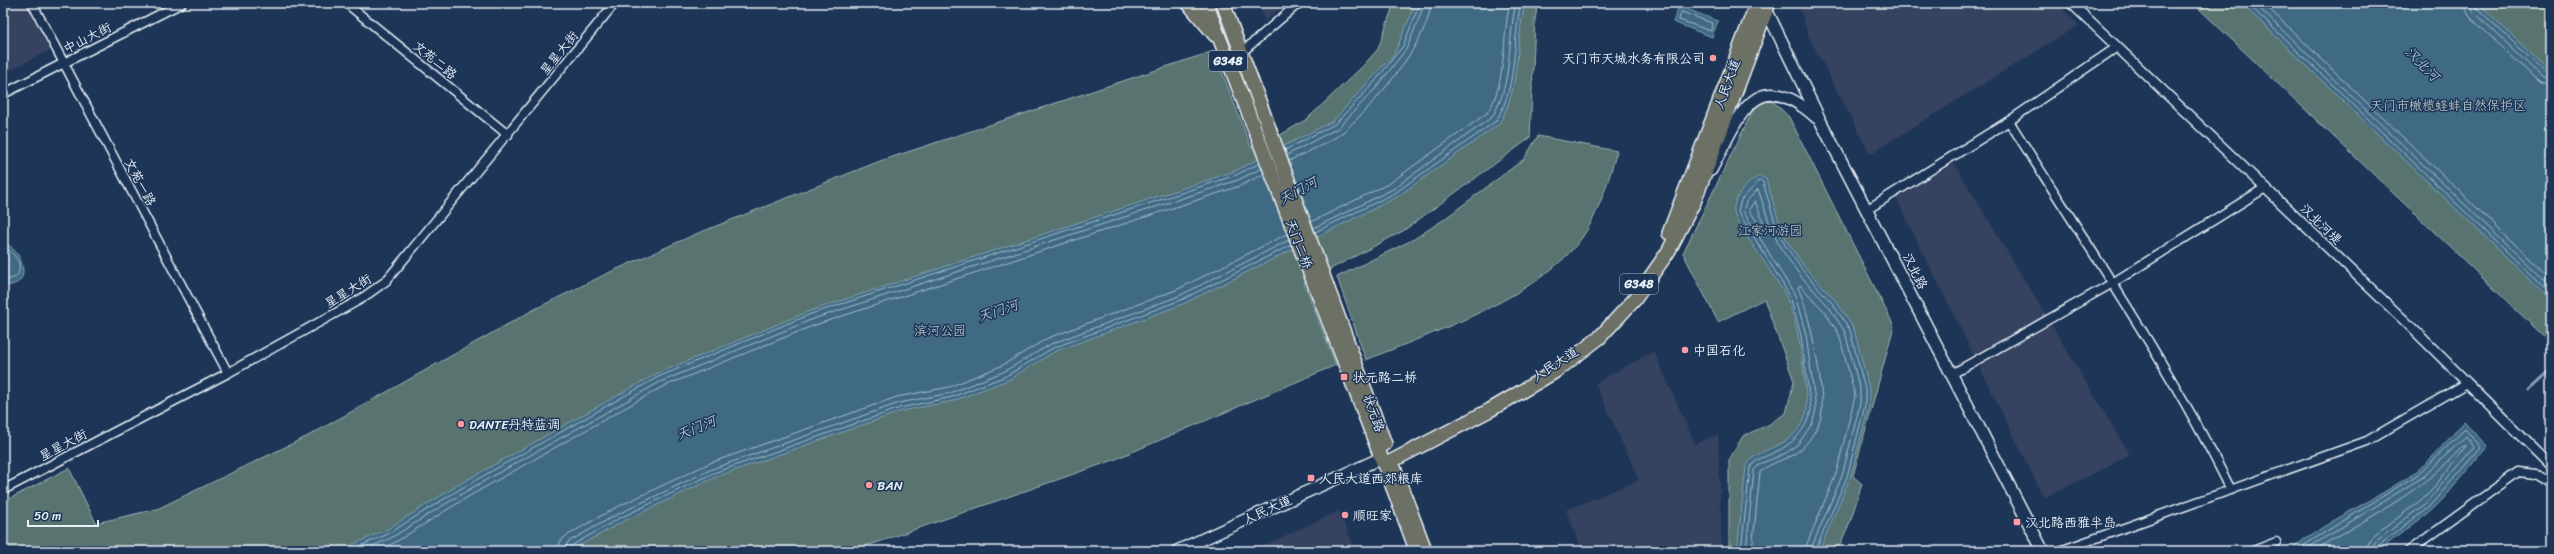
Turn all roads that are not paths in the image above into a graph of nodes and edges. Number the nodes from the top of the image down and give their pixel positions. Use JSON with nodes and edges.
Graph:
{"nodes":[{"id":1,"x":32,"y":3,"type":"edge"},
{"id":2,"x":182,"y":3,"type":"edge"},
{"id":3,"x":346,"y":3,"type":"edge"},
{"id":4,"x":615,"y":3,"type":"edge"},
{"id":5,"x":1188,"y":3,"type":"edge"},
{"id":6,"x":1206,"y":3,"type":"edge"},
{"id":7,"x":1223,"y":3,"type":"edge"},
{"id":8,"x":1234,"y":3,"type":"edge"},
{"id":9,"x":1299,"y":3,"type":"edge"},
{"id":10,"x":2071,"y":3,"type":"edge"},
{"id":11,"x":1764,"y":5,"type":"edge"},
{"id":12,"x":1235,"y":37,"type":"junction"},
{"id":13,"x":1221,"y":42,"type":"junction"},
{"id":14,"x":2117,"y":47,"type":"junction"},
{"id":15,"x":1241,"y":53,"type":"junction"},
{"id":16,"x":64,"y":63,"type":"junction"},
{"id":17,"x":3,"y":94,"type":"edge"},
{"id":18,"x":1257,"y":116,"type":"junction"},
{"id":19,"x":2009,"y":121,"type":"junction"},
{"id":20,"x":1821,"y":122,"type":"junction"},
{"id":21,"x":508,"y":135,"type":"junction"},
{"id":22,"x":2265,"y":188,"type":"junction"},
{"id":23,"x":1694,"y":202,"type":"junction"},
{"id":24,"x":1868,"y":209,"type":"junction"},
{"id":25,"x":1318,"y":277,"type":"joint"},
{"id":26,"x":2111,"y":284,"type":"junction"},
{"id":27,"x":228,"y":373,"type":"junction"},
{"id":28,"x":1952,"y":374,"type":"junction"},
{"id":29,"x":2467,"y":383,"type":"junction"},
{"id":30,"x":1386,"y":459,"type":"junction"},
{"id":31,"x":2551,"y":466,"type":"edge"},
{"id":32,"x":2551,"y":484,"type":"edge"},
{"id":33,"x":3,"y":490,"type":"edge"},
{"id":34,"x":2231,"y":490,"type":"junction"},
{"id":35,"x":2276,"y":542,"type":"dead end"},
{"id":36,"x":1178,"y":551,"type":"edge"},
{"id":37,"x":1195,"y":551,"type":"edge"},
{"id":38,"x":1416,"y":551,"type":"edge"},
{"id":39,"x":1426,"y":551,"type":"edge"},
{"id":40,"x":2043,"y":551,"type":"edge"},
{"id":41,"x":2060,"y":551,"type":"edge"},
{"id":42,"x":2252,"y":551,"type":"edge"},
{"id":43,"x":2409,"y":551,"type":"edge"}],
"edges":[{"from":1,"to":16,"type":"street","name":"文苑一路"},
{"from":2,"to":16,"type":"street","name":"中山大街"},
{"from":3,"to":21,"type":"street","name":"文苑二路"},
{"from":4,"to":21,"type":"street","name":"星星大街"},
{"from":5,"to":13,"type":"highway"},
{"from":6,"to":13,"type":"highway","number":"G348"},
{"from":7,"to":12,"type":"highway","number":"G348"},
{"from":8,"to":12,"type":"highway"},
{"from":9,"to":15,"type":"street"},
{"from":10,"to":14,"type":"street","name":"汉北河堤"},
{"from":11,"to":20,"type":"main road","name":"汉北路"},
{"from":11,"to":23,"type":"highway","name":"人民大道","number":"G348"},
{"from":11,"to":30,"type":"highway","name":"人民大道","number":"G348"},
{"from":12,"to":15,"type":"highway","number":"G348"},
{"from":13,"to":18,"type":"highway","number":"G348"},
{"from":14,"to":19,"type":"street"},
{"from":14,"to":22,"type":"street","name":"汉北河堤"},
{"from":15,"to":18,"type":"highway","number":"G348"},
{"from":16,"to":17,"type":"street","name":"中山大街"},
{"from":16,"to":27,"type":"street","name":"文苑一路"},
{"from":18,"to":25,"type":"highway","name":"天门二桥","number":"G348"},
{"from":19,"to":24,"type":"street"},
{"from":19,"to":26,"type":"street"},
{"from":20,"to":23,"type":"main road"},
{"from":20,"to":24,"type":"main road","name":"汉北路"},
{"from":21,"to":27,"type":"street","name":"星星大街"},
{"from":22,"to":26,"type":"street"},
{"from":22,"to":29,"type":"street","name":"汉北河堤"},
{"from":23,"to":30,"type":"highway","name":"人民大道","number":"G348"},
{"from":24,"to":28,"type":"main road","name":"汉北路"},
{"from":25,"to":30,"type":"highway","name":"状元路","number":"G348"},
{"from":26,"to":28,"type":"street"},
{"from":26,"to":34,"type":"street"},
{"from":27,"to":33,"type":"street","name":"星星大街"},
{"from":28,"to":40,"type":"main road","name":"汉北路"},
{"from":29,"to":31,"type":"street","name":"汉北河堤"},
{"from":29,"to":34,"type":"street"},
{"from":30,"to":36,"type":"main road","name":"人民大道"},
{"from":30,"to":37,"type":"main road","name":"人民大道"},
{"from":30,"to":38,"type":"main road","name":"状元路"},
{"from":30,"to":39,"type":"main road","name":"状元路"},
{"from":32,"to":43,"type":"street"},
{"from":34,"to":41,"type":"street"},
{"from":35,"to":42,"type":"street"}]}
